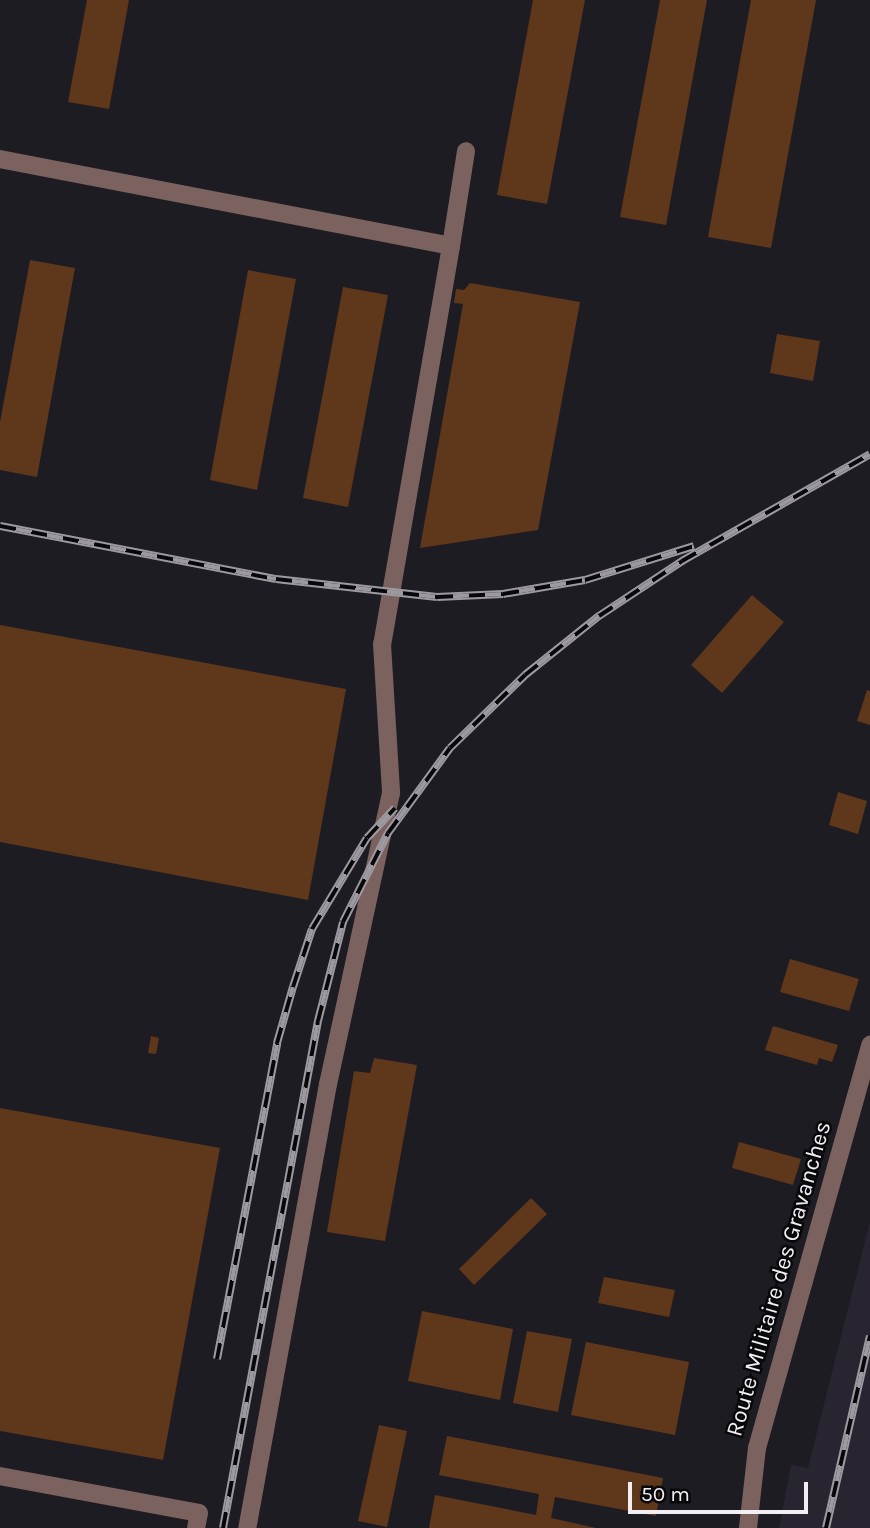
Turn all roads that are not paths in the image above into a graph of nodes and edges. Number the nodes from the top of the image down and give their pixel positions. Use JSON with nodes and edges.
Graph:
{"nodes":[{"id":1,"x":466,"y":151,"type":"dead end"},
{"id":2,"x":0,"y":159,"type":"edge"},
{"id":3,"x":451,"y":246,"type":"junction"},
{"id":4,"x":870,"y":1045,"type":"edge"},
{"id":5,"x":0,"y":1476,"type":"edge"},
{"id":6,"x":195,"y":1528,"type":"edge"},
{"id":7,"x":247,"y":1528,"type":"edge"},
{"id":8,"x":748,"y":1528,"type":"edge"}],
"edges":[{"from":1,"to":3,"type":"street"},
{"from":2,"to":3,"type":"street"},
{"from":3,"to":7,"type":"street"},
{"from":4,"to":8,"type":"street","name":"Route Militaire des Gravanches"},
{"from":5,"to":6,"type":"street"}]}
